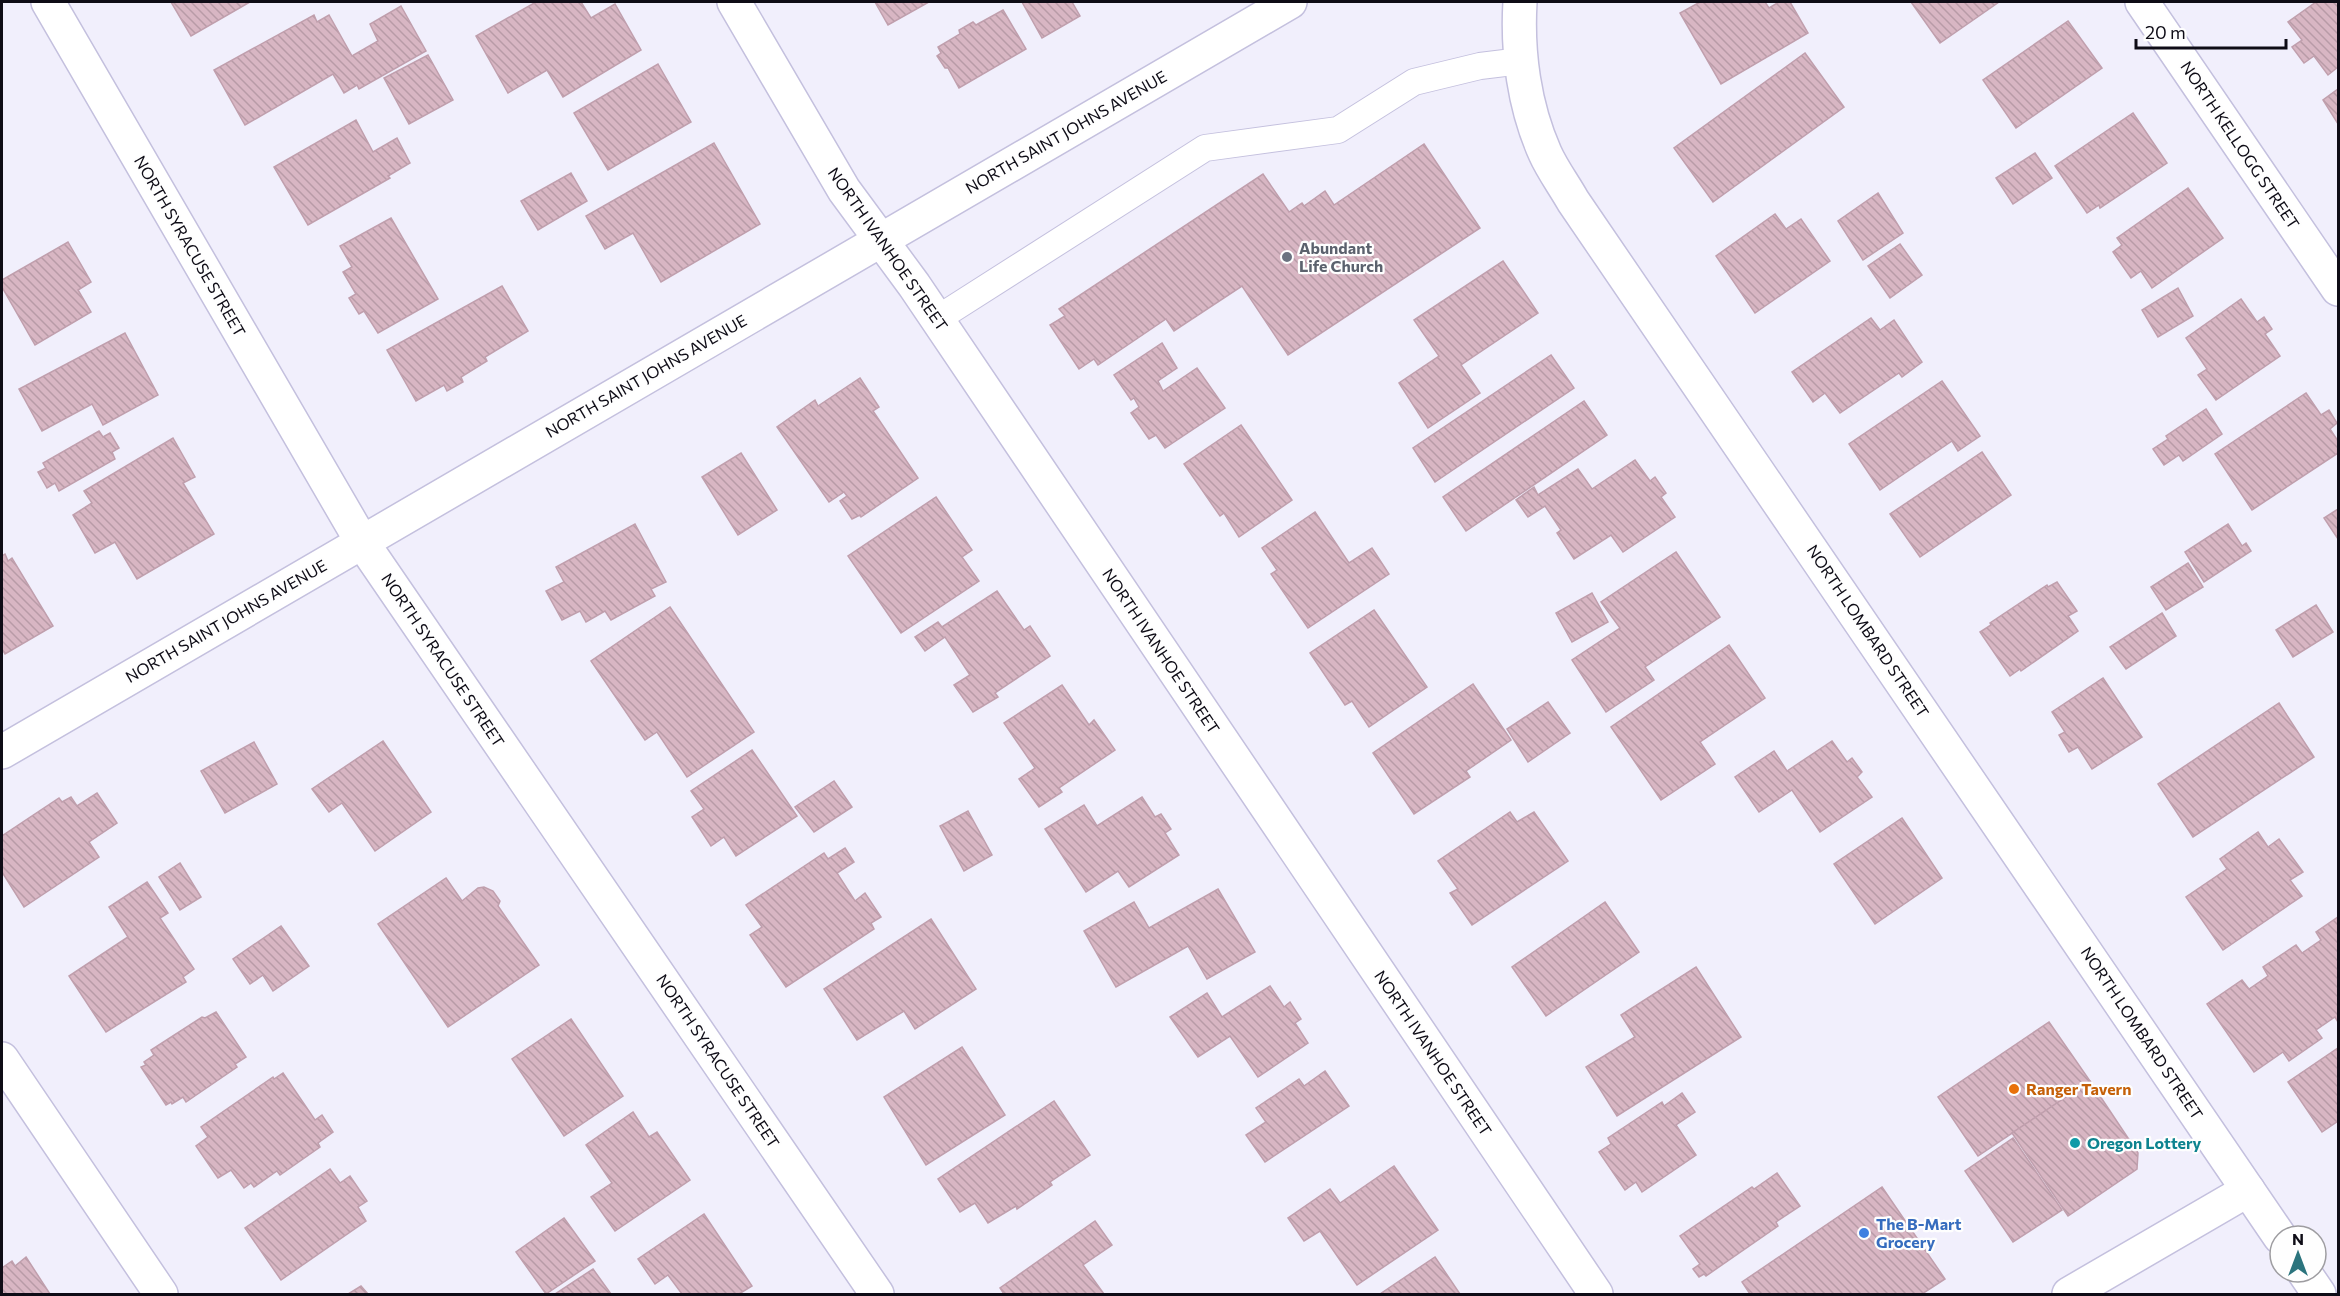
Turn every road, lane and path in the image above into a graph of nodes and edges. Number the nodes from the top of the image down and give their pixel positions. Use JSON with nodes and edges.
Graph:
{"nodes":[{"id":1,"x":48,"y":2,"type":"edge"},
{"id":2,"x":734,"y":2,"type":"edge"},
{"id":3,"x":1290,"y":2,"type":"edge"},
{"id":4,"x":1520,"y":2,"type":"edge"},
{"id":5,"x":2142,"y":2,"type":"edge"},
{"id":6,"x":1521,"y":61,"type":"junction"},
{"id":7,"x":880,"y":240,"type":"junction"},
{"id":8,"x":2338,"y":289,"type":"edge"},
{"id":9,"x":937,"y":319,"type":"junction"},
{"id":10,"x":362,"y":542,"type":"junction"},
{"id":11,"x":2,"y":752,"type":"edge"},
{"id":12,"x":2,"y":1059,"type":"edge"},
{"id":13,"x":2248,"y":1190,"type":"junction"},
{"id":14,"x":2272,"y":1224,"type":"edge"},
{"id":15,"x":161,"y":1294,"type":"edge"},
{"id":16,"x":877,"y":1294,"type":"edge"},
{"id":17,"x":1596,"y":1294,"type":"edge"},
{"id":18,"x":2069,"y":1294,"type":"edge"}],
"edges":[{"from":1,"to":10,"type":"street","name":"NORTH SYRACUSE STREET"},
{"from":2,"to":7,"type":"street","name":"NORTH IVANHOE STREET"},
{"from":3,"to":7,"type":"street","name":"NORTH SAINT JOHNS AVENUE"},
{"from":4,"to":6,"type":"street","name":"NORTH LOMBARD STREET"},
{"from":5,"to":8,"type":"street","name":"NORTH KELLOGG STREET"},
{"from":6,"to":9,"type":"lane"},
{"from":6,"to":13,"type":"street","name":"NORTH LOMBARD STREET"},
{"from":7,"to":9,"type":"street","name":"NORTH IVANHOE STREET"},
{"from":7,"to":10,"type":"street","name":"NORTH SAINT JOHNS AVENUE"},
{"from":9,"to":17,"type":"street","name":"NORTH IVANHOE STREET"},
{"from":10,"to":11,"type":"street","name":"NORTH SAINT JOHNS AVENUE"},
{"from":10,"to":16,"type":"street","name":"NORTH SYRACUSE STREET"},
{"from":12,"to":15,"type":"street"},
{"from":13,"to":14,"type":"street","name":"NORTH LOMBARD STREET"},
{"from":13,"to":18,"type":"street"}]}
